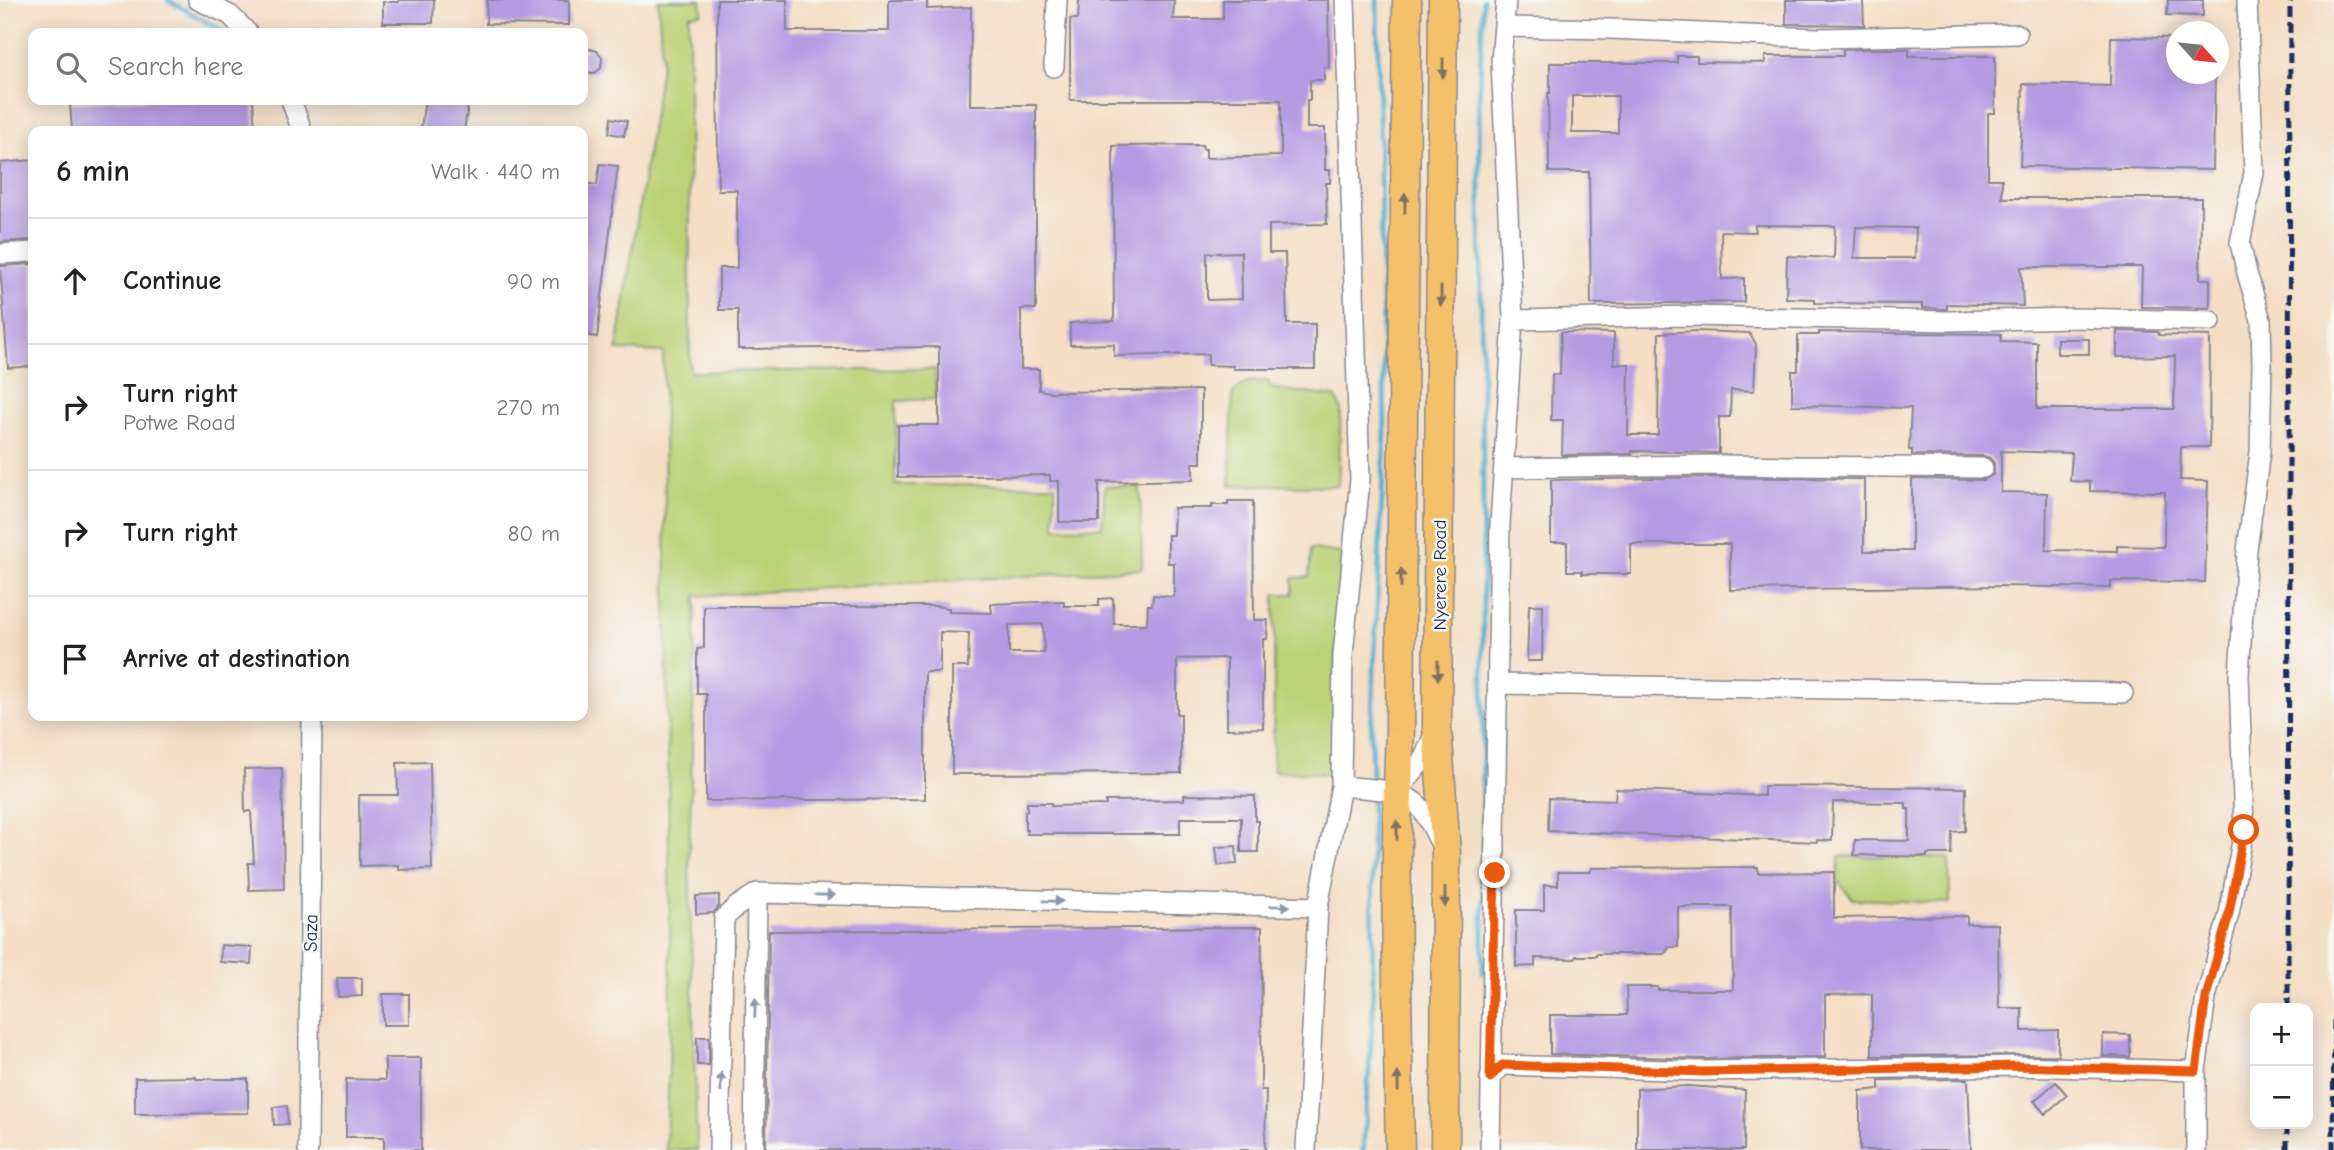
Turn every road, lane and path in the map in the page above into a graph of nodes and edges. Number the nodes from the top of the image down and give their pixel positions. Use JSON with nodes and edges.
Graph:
{"nodes":[{"id":1,"x":198,"y":0,"type":"edge"},
{"id":2,"x":1057,"y":0,"type":"edge"},
{"id":3,"x":1345,"y":0,"type":"edge"},
{"id":4,"x":1407,"y":0,"type":"edge"},
{"id":5,"x":1443,"y":0,"type":"edge"},
{"id":6,"x":1506,"y":0,"type":"edge"},
{"id":7,"x":2247,"y":0,"type":"edge"},
{"id":8,"x":1504,"y":27,"type":"junction"},
{"id":9,"x":243,"y":28,"type":"edge"},
{"id":10,"x":2017,"y":34,"type":"dead end"},
{"id":11,"x":1054,"y":67,"type":"dead end"},
{"id":12,"x":293,"y":105,"type":"edge"},
{"id":13,"x":300,"y":126,"type":"edge"},
{"id":14,"x":28,"y":252,"type":"edge"},
{"id":15,"x":0,"y":254,"type":"edge"},
{"id":16,"x":1513,"y":320,"type":"junction"},
{"id":17,"x":2211,"y":321,"type":"dead end"},
{"id":18,"x":1504,"y":468,"type":"junction"},
{"id":19,"x":1983,"y":468,"type":"dead end"},
{"id":20,"x":1498,"y":684,"type":"junction"},
{"id":21,"x":2123,"y":693,"type":"dead end"},
{"id":22,"x":312,"y":721,"type":"edge"},
{"id":23,"x":1437,"y":728,"type":"junction"},
{"id":24,"x":1341,"y":786,"type":"junction"},
{"id":25,"x":1397,"y":793,"type":"junction"},
{"id":26,"x":1446,"y":853,"type":"junction"},
{"id":27,"x":757,"y":893,"type":"junction"},
{"id":28,"x":1318,"y":907,"type":"junction"},
{"id":29,"x":2196,"y":1071,"type":"junction"},
{"id":30,"x":1490,"y":1078,"type":"junction"},
{"id":31,"x":308,"y":1150,"type":"edge"},
{"id":32,"x":719,"y":1150,"type":"edge"},
{"id":33,"x":754,"y":1150,"type":"edge"},
{"id":34,"x":1306,"y":1150,"type":"edge"},
{"id":35,"x":1399,"y":1150,"type":"edge"},
{"id":36,"x":1445,"y":1150,"type":"edge"},
{"id":37,"x":1490,"y":1150,"type":"edge"},
{"id":38,"x":2196,"y":1150,"type":"edge"}],
"edges":[{"from":1,"to":9,"type":"street"},
{"from":2,"to":11,"type":"street"},
{"from":3,"to":24,"type":"street"},
{"from":25,"to":4,"type":"highway","name":"Nyerere Road","one_way":true},
{"from":5,"to":23,"type":"highway","name":"Nyerere Road","one_way":true},
{"from":6,"to":8,"type":"street"},
{"from":7,"to":29,"type":"street"},
{"from":8,"to":10,"type":"street"},
{"from":8,"to":16,"type":"street"},
{"from":12,"to":13,"type":"street"},
{"from":14,"to":15,"type":"street"},
{"from":16,"to":17,"type":"street"},
{"from":16,"to":18,"type":"street"},
{"from":18,"to":19,"type":"street"},
{"from":18,"to":20,"type":"street"},
{"from":20,"to":21,"type":"street"},
{"from":20,"to":30,"type":"street"},
{"from":22,"to":31,"type":"street","name":"Saza"},
{"from":23,"to":25,"type":"street"},
{"from":23,"to":26,"type":"highway","name":"Nyerere Road"},
{"from":24,"to":25,"type":"street"},
{"from":24,"to":28,"type":"street"},
{"from":25,"to":26,"type":"street"},
{"from":35,"to":25,"type":"highway","name":"Nyerere Road","one_way":true},
{"from":26,"to":36,"type":"highway","name":"Nyerere Road","one_way":true},
{"from":27,"to":28,"type":"street","one_way":true},
{"from":32,"to":27,"type":"street","one_way":true},
{"from":33,"to":27,"type":"street","one_way":true},
{"from":28,"to":34,"type":"street"},
{"from":29,"to":30,"type":"street"},
{"from":29,"to":38,"type":"street"},
{"from":30,"to":37,"type":"street"}]}
